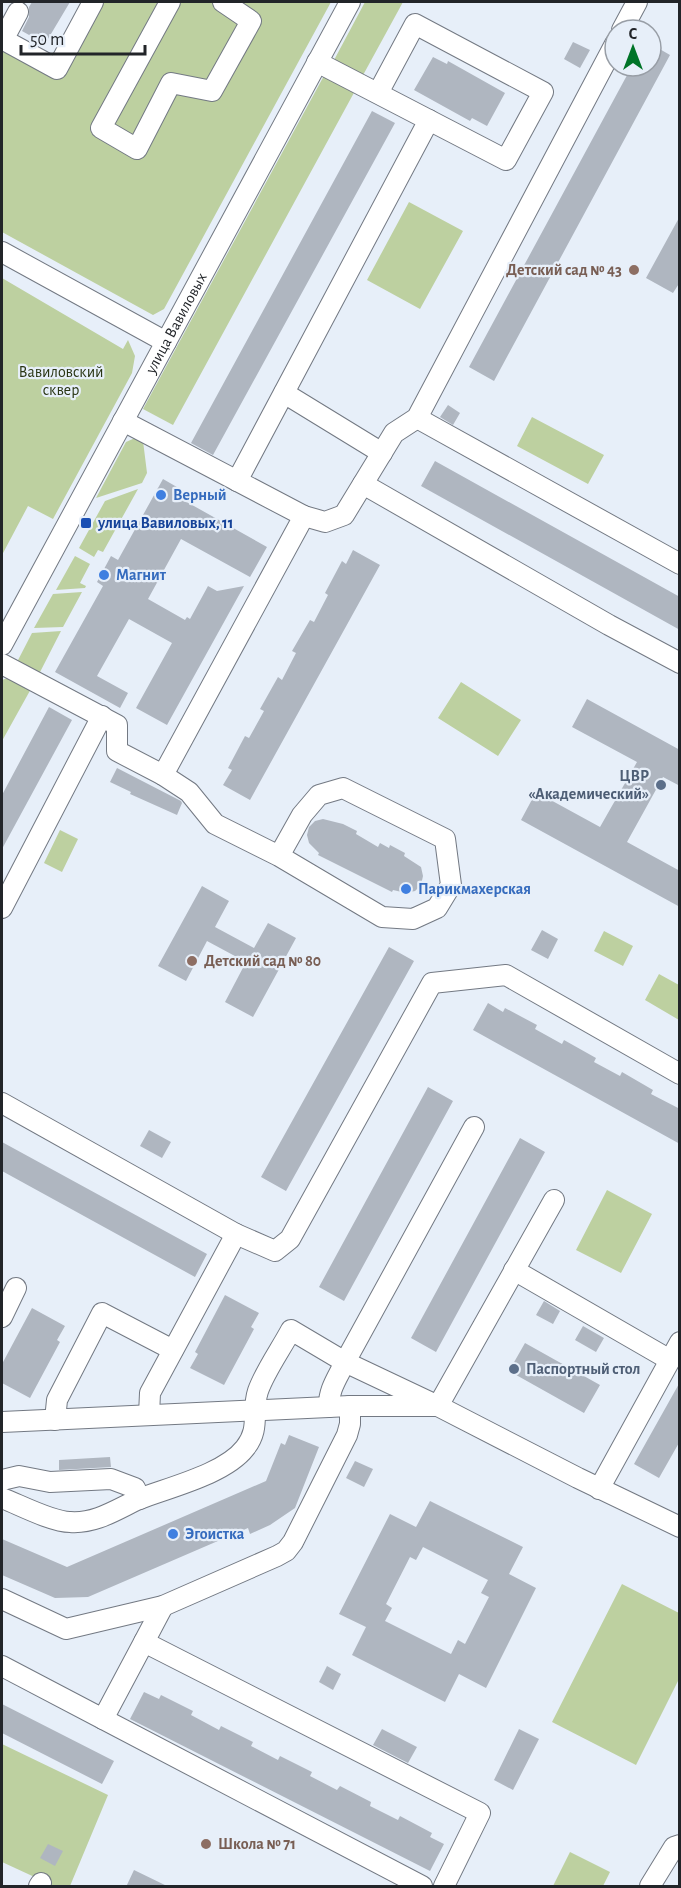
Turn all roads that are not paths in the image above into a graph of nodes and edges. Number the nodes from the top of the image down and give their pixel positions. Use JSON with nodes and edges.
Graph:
{"nodes":[{"id":1,"x":93,"y":2,"type":"edge"},
{"id":2,"x":170,"y":2,"type":"edge"},
{"id":3,"x":223,"y":2,"type":"edge"},
{"id":4,"x":350,"y":2,"type":"edge"},
{"id":5,"x":637,"y":2,"type":"edge"},
{"id":6,"x":18,"y":12,"type":"dead end"},
{"id":7,"x":628,"y":18,"type":"edge"},
{"id":8,"x":2,"y":39,"type":"edge"},
{"id":9,"x":317,"y":62,"type":"junction"},
{"id":10,"x":603,"y":67,"type":"edge"},
{"id":11,"x":378,"y":93,"type":"junction"},
{"id":12,"x":429,"y":120,"type":"junction"},
{"id":13,"x":2,"y":252,"type":"edge"},
{"id":14,"x":166,"y":342,"type":"junction"},
{"id":15,"x":284,"y":393,"type":"junction"},
{"id":16,"x":417,"y":418,"type":"junction"},
{"id":17,"x":123,"y":421,"type":"junction"},
{"id":18,"x":382,"y":453,"type":"junction"},
{"id":19,"x":237,"y":481,"type":"junction"},
{"id":20,"x":363,"y":484,"type":"junction"},
{"id":21,"x":304,"y":516,"type":"junction"},
{"id":22,"x":680,"y":564,"type":"edge"},
{"id":23,"x":2,"y":645,"type":"edge"},
{"id":24,"x":680,"y":663,"type":"edge"},
{"id":25,"x":2,"y":664,"type":"edge"},
{"id":26,"x":102,"y":716,"type":"junction"},
{"id":27,"x":163,"y":775,"type":"junction"},
{"id":28,"x":279,"y":856,"type":"junction"},
{"id":29,"x":2,"y":908,"type":"edge"},
{"id":30,"x":680,"y":1074,"type":"edge"},
{"id":31,"x":2,"y":1103,"type":"edge"},
{"id":32,"x":474,"y":1127,"type":"dead end"},
{"id":33,"x":554,"y":1200,"type":"dead end"},
{"id":34,"x":236,"y":1234,"type":"junction"},
{"id":35,"x":514,"y":1270,"type":"junction"},
{"id":36,"x":16,"y":1288,"type":"dead end"},
{"id":37,"x":2,"y":1317,"type":"edge"},
{"id":38,"x":680,"y":1342,"type":"edge"},
{"id":39,"x":173,"y":1350,"type":"junction"},
{"id":40,"x":670,"y":1360,"type":"junction"},
{"id":41,"x":345,"y":1362,"type":"junction"},
{"id":42,"x":350,"y":1406,"type":"junction"},
{"id":43,"x":438,"y":1406,"type":"junction"},
{"id":44,"x":329,"y":1407,"type":"junction"},
{"id":45,"x":256,"y":1411,"type":"junction"},
{"id":46,"x":149,"y":1415,"type":"junction"},
{"id":47,"x":55,"y":1420,"type":"junction"},
{"id":48,"x":2,"y":1422,"type":"edge"},
{"id":49,"x":2,"y":1480,"type":"edge"},
{"id":50,"x":598,"y":1488,"type":"junction"},
{"id":51,"x":2,"y":1498,"type":"edge"},
{"id":52,"x":140,"y":1499,"type":"junction"},
{"id":53,"x":680,"y":1527,"type":"edge"},
{"id":54,"x":2,"y":1599,"type":"edge"},
{"id":55,"x":163,"y":1606,"type":"junction"},
{"id":56,"x":144,"y":1642,"type":"junction"},
{"id":57,"x":2,"y":1666,"type":"edge"},
{"id":58,"x":103,"y":1719,"type":"junction"},
{"id":59,"x":678,"y":1843,"type":"edge"},
{"id":60,"x":408,"y":1884,"type":"edge"},
{"id":61,"x":444,"y":1887,"type":"edge"},
{"id":62,"x":650,"y":1887,"type":"edge"}],
"edges":[{"from":1,"to":8,"type":"street"},
{"from":2,"to":3,"type":"street"},
{"from":4,"to":9,"type":"street","name":"улица Вавиловых"},
{"from":5,"to":7,"type":"street"},
{"from":6,"to":8,"type":"street"},
{"from":9,"to":11,"type":"street"},
{"from":9,"to":14,"type":"street","name":"улица Вавиловых"},
{"from":10,"to":16,"type":"street"},
{"from":11,"to":12,"type":"street"},
{"from":11,"to":12,"type":"street"},
{"from":12,"to":15,"type":"street"},
{"from":13,"to":14,"type":"street"},
{"from":14,"to":17,"type":"street","name":"улица Вавиловых"},
{"from":15,"to":18,"type":"street"},
{"from":15,"to":19,"type":"street"},
{"from":16,"to":18,"type":"street"},
{"from":16,"to":22,"type":"street"},
{"from":17,"to":19,"type":"street"},
{"from":17,"to":23,"type":"street","name":"улица Вавиловых"},
{"from":18,"to":20,"type":"street"},
{"from":19,"to":21,"type":"street"},
{"from":20,"to":21,"type":"street"},
{"from":20,"to":24,"type":"street"},
{"from":21,"to":27,"type":"street"},
{"from":25,"to":26,"type":"street"},
{"from":26,"to":27,"type":"street"},
{"from":26,"to":29,"type":"street"},
{"from":27,"to":28,"type":"street"},
{"from":28,"to":28,"type":"street"},
{"from":30,"to":34,"type":"street"},
{"from":31,"to":34,"type":"street"},
{"from":32,"to":41,"type":"street"},
{"from":33,"to":35,"type":"street"},
{"from":34,"to":39,"type":"street"},
{"from":35,"to":40,"type":"street"},
{"from":35,"to":43,"type":"street"},
{"from":36,"to":37,"type":"street"},
{"from":38,"to":40,"type":"street"},
{"from":39,"to":46,"type":"street"},
{"from":39,"to":47,"type":"street"},
{"from":40,"to":50,"type":"street"},
{"from":41,"to":43,"type":"street"},
{"from":41,"to":44,"type":"street"},
{"from":41,"to":45,"type":"street"},
{"from":42,"to":43,"type":"street"},
{"from":42,"to":44,"type":"street"},
{"from":42,"to":55,"type":"street"},
{"from":43,"to":50,"type":"street"},
{"from":44,"to":45,"type":"street"},
{"from":45,"to":46,"type":"street"},
{"from":45,"to":52,"type":"street"},
{"from":46,"to":47,"type":"street"},
{"from":47,"to":48,"type":"street"},
{"from":49,"to":52,"type":"street"},
{"from":50,"to":53,"type":"street"},
{"from":51,"to":52,"type":"street"},
{"from":54,"to":55,"type":"street"},
{"from":55,"to":56,"type":"street"},
{"from":56,"to":58,"type":"street"},
{"from":56,"to":61,"type":"street"},
{"from":57,"to":58,"type":"street"},
{"from":58,"to":60,"type":"street"},
{"from":59,"to":62,"type":"street"}]}
